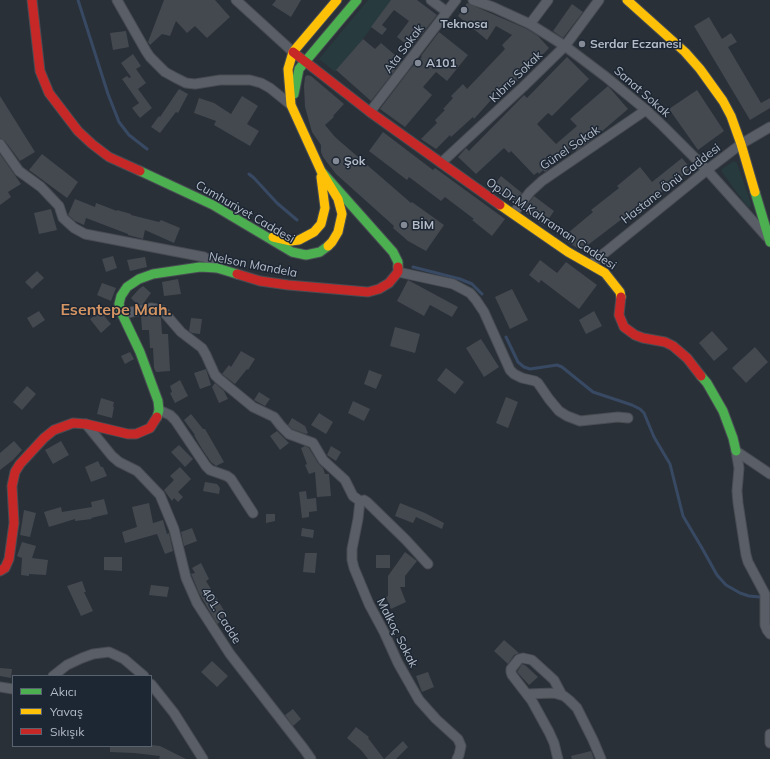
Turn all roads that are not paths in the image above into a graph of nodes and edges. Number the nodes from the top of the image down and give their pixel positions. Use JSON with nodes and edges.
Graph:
{"nodes":[{"id":1,"x":32,"y":0,"type":"edge"},
{"id":2,"x":117,"y":0,"type":"edge"},
{"id":3,"x":236,"y":0,"type":"edge"},
{"id":4,"x":337,"y":0,"type":"edge"},
{"id":5,"x":356,"y":0,"type":"edge"},
{"id":6,"x":430,"y":0,"type":"edge"},
{"id":7,"x":456,"y":0,"type":"edge"},
{"id":8,"x":473,"y":0,"type":"edge"},
{"id":9,"x":548,"y":0,"type":"edge"},
{"id":10,"x":599,"y":0,"type":"edge"},
{"id":11,"x":627,"y":0,"type":"edge"},
{"id":12,"x":496,"y":4,"type":"edge"},
{"id":13,"x":447,"y":12,"type":"junction"},
{"id":14,"x":530,"y":24,"type":"junction"},
{"id":15,"x":564,"y":46,"type":"junction"},
{"id":16,"x":293,"y":52,"type":"junction"},
{"id":17,"x":305,"y":61,"type":"junction"},
{"id":18,"x":291,"y":105,"type":"junction"},
{"id":19,"x":646,"y":110,"type":"junction"},
{"id":20,"x":370,"y":112,"type":"junction"},
{"id":21,"x":770,"y":127,"type":"edge"},
{"id":22,"x":0,"y":144,"type":"edge"},
{"id":23,"x":741,"y":144,"type":"junction"},
{"id":24,"x":441,"y":163,"type":"junction"},
{"id":25,"x":707,"y":170,"type":"junction"},
{"id":26,"x":321,"y":171,"type":"junction"},
{"id":27,"x":513,"y":214,"type":"junction"},
{"id":28,"x":265,"y":235,"type":"junction"},
{"id":29,"x":769,"y":240,"type":"edge"},
{"id":30,"x":591,"y":264,"type":"junction"},
{"id":31,"x":217,"y":268,"type":"junction"},
{"id":32,"x":398,"y":272,"type":"junction"},
{"id":33,"x":122,"y":314,"type":"junction"},
{"id":34,"x":159,"y":410,"type":"junction"},
{"id":35,"x":628,"y":418,"type":"dead end"},
{"id":36,"x":86,"y":424,"type":"junction"},
{"id":37,"x":736,"y":451,"type":"junction"},
{"id":38,"x":770,"y":474,"type":"edge"},
{"id":39,"x":360,"y":500,"type":"junction"},
{"id":40,"x":253,"y":513,"type":"dead end"},
{"id":41,"x":428,"y":564,"type":"dead end"},
{"id":42,"x":0,"y":571,"type":"edge"},
{"id":43,"x":770,"y":634,"type":"edge"},
{"id":44,"x":54,"y":675,"type":"edge"},
{"id":45,"x":143,"y":675,"type":"edge"},
{"id":46,"x":152,"y":685,"type":"edge"},
{"id":47,"x":0,"y":687,"type":"edge"},
{"id":48,"x":12,"y":689,"type":"edge"},
{"id":49,"x":527,"y":694,"type":"junction"},
{"id":50,"x":562,"y":695,"type":"junction"},
{"id":51,"x":770,"y":734,"type":"edge"},
{"id":52,"x":770,"y":743,"type":"edge"},
{"id":53,"x":204,"y":759,"type":"edge"},
{"id":54,"x":311,"y":759,"type":"edge"},
{"id":55,"x":457,"y":759,"type":"edge"},
{"id":56,"x":558,"y":759,"type":"edge"},
{"id":57,"x":601,"y":759,"type":"edge"}],
"edges":[{"from":1,"to":28,"type":"street","name":"Cumhuriyet Caddesi"},
{"from":2,"to":18,"type":"street"},
{"from":3,"to":16,"type":"street"},
{"from":4,"to":16,"type":"street","name":"Cumhuriyet Caddesi"},
{"from":5,"to":17,"type":"street"},
{"from":6,"to":13,"type":"street"},
{"from":7,"to":13,"type":"street","name":"Ata Sokak"},
{"from":8,"to":12,"type":"street","name":"Sanat Sokak"},
{"from":9,"to":14,"type":"street"},
{"from":10,"to":15,"type":"street","name":"Kıbrıs Sokak"},
{"from":11,"to":23,"type":"street"},
{"from":12,"to":14,"type":"street","name":"Sanat Sokak"},
{"from":13,"to":20,"type":"street","name":"Ata Sokak"},
{"from":14,"to":15,"type":"street","name":"Sanat Sokak"},
{"from":15,"to":19,"type":"street","name":"Sanat Sokak"},
{"from":15,"to":24,"type":"street","name":"Kıbrıs Sokak"},
{"from":16,"to":17,"type":"street","name":"Op.Dr.M.Kahraman Caddesi"},
{"from":16,"to":18,"type":"street","name":"Cumhuriyet Caddesi"},
{"from":17,"to":18,"type":"street"},
{"from":17,"to":20,"type":"street","name":"Op.Dr.M.Kahraman Caddesi"},
{"from":18,"to":26,"type":"street","name":"Cumhuriyet Caddesi"},
{"from":19,"to":25,"type":"street","name":"Sanat Sokak"},
{"from":19,"to":27,"type":"street","name":"Günel Sokak"},
{"from":20,"to":24,"type":"street","name":"Op.Dr.M.Kahraman Caddesi"},
{"from":21,"to":23,"type":"street","name":"Hastane Önü Caddesi"},
{"from":22,"to":31,"type":"street"},
{"from":23,"to":25,"type":"street","name":"Hastane Önü Caddesi"},
{"from":23,"to":29,"type":"street"},
{"from":24,"to":27,"type":"street","name":"Op.Dr.M.Kahraman Caddesi"},
{"from":25,"to":29,"type":"street","name":"Sanat Sokak"},
{"from":25,"to":30,"type":"street","name":"Hastane Önü Caddesi"},
{"from":26,"to":28,"type":"street"},
{"from":26,"to":28,"type":"street","name":"Cumhuriyet Caddesi"},
{"from":26,"to":32,"type":"street"},
{"from":27,"to":30,"type":"street","name":"Op.Dr.M.Kahraman Caddesi"},
{"from":30,"to":37,"type":"street","name":"Op.Dr.M.Kahraman Caddesi"},
{"from":31,"to":32,"type":"street","name":"Nelson Mandela"},
{"from":31,"to":33,"type":"street","name":"Nelson Mandela"},
{"from":32,"to":35,"type":"street"},
{"from":33,"to":34,"type":"street","name":"Nelson Mandela"},
{"from":33,"to":39,"type":"street"},
{"from":34,"to":36,"type":"street"},
{"from":34,"to":40,"type":"street"},
{"from":36,"to":42,"type":"street"},
{"from":36,"to":54,"type":"street","name":"401. Cadde"},
{"from":37,"to":38,"type":"street"},
{"from":37,"to":43,"type":"street","name":"Op.Dr.M.Kahraman Caddesi"},
{"from":39,"to":41,"type":"street"},
{"from":39,"to":55,"type":"street","name":"Malkoç Sokak"},
{"from":44,"to":45,"type":"street"},
{"from":46,"to":53,"type":"street"},
{"from":47,"to":48,"type":"street"},
{"from":49,"to":50,"type":"street"},
{"from":49,"to":50,"type":"street"},
{"from":49,"to":56,"type":"street"},
{"from":50,"to":57,"type":"street"},
{"from":51,"to":52,"type":"street"}]}
